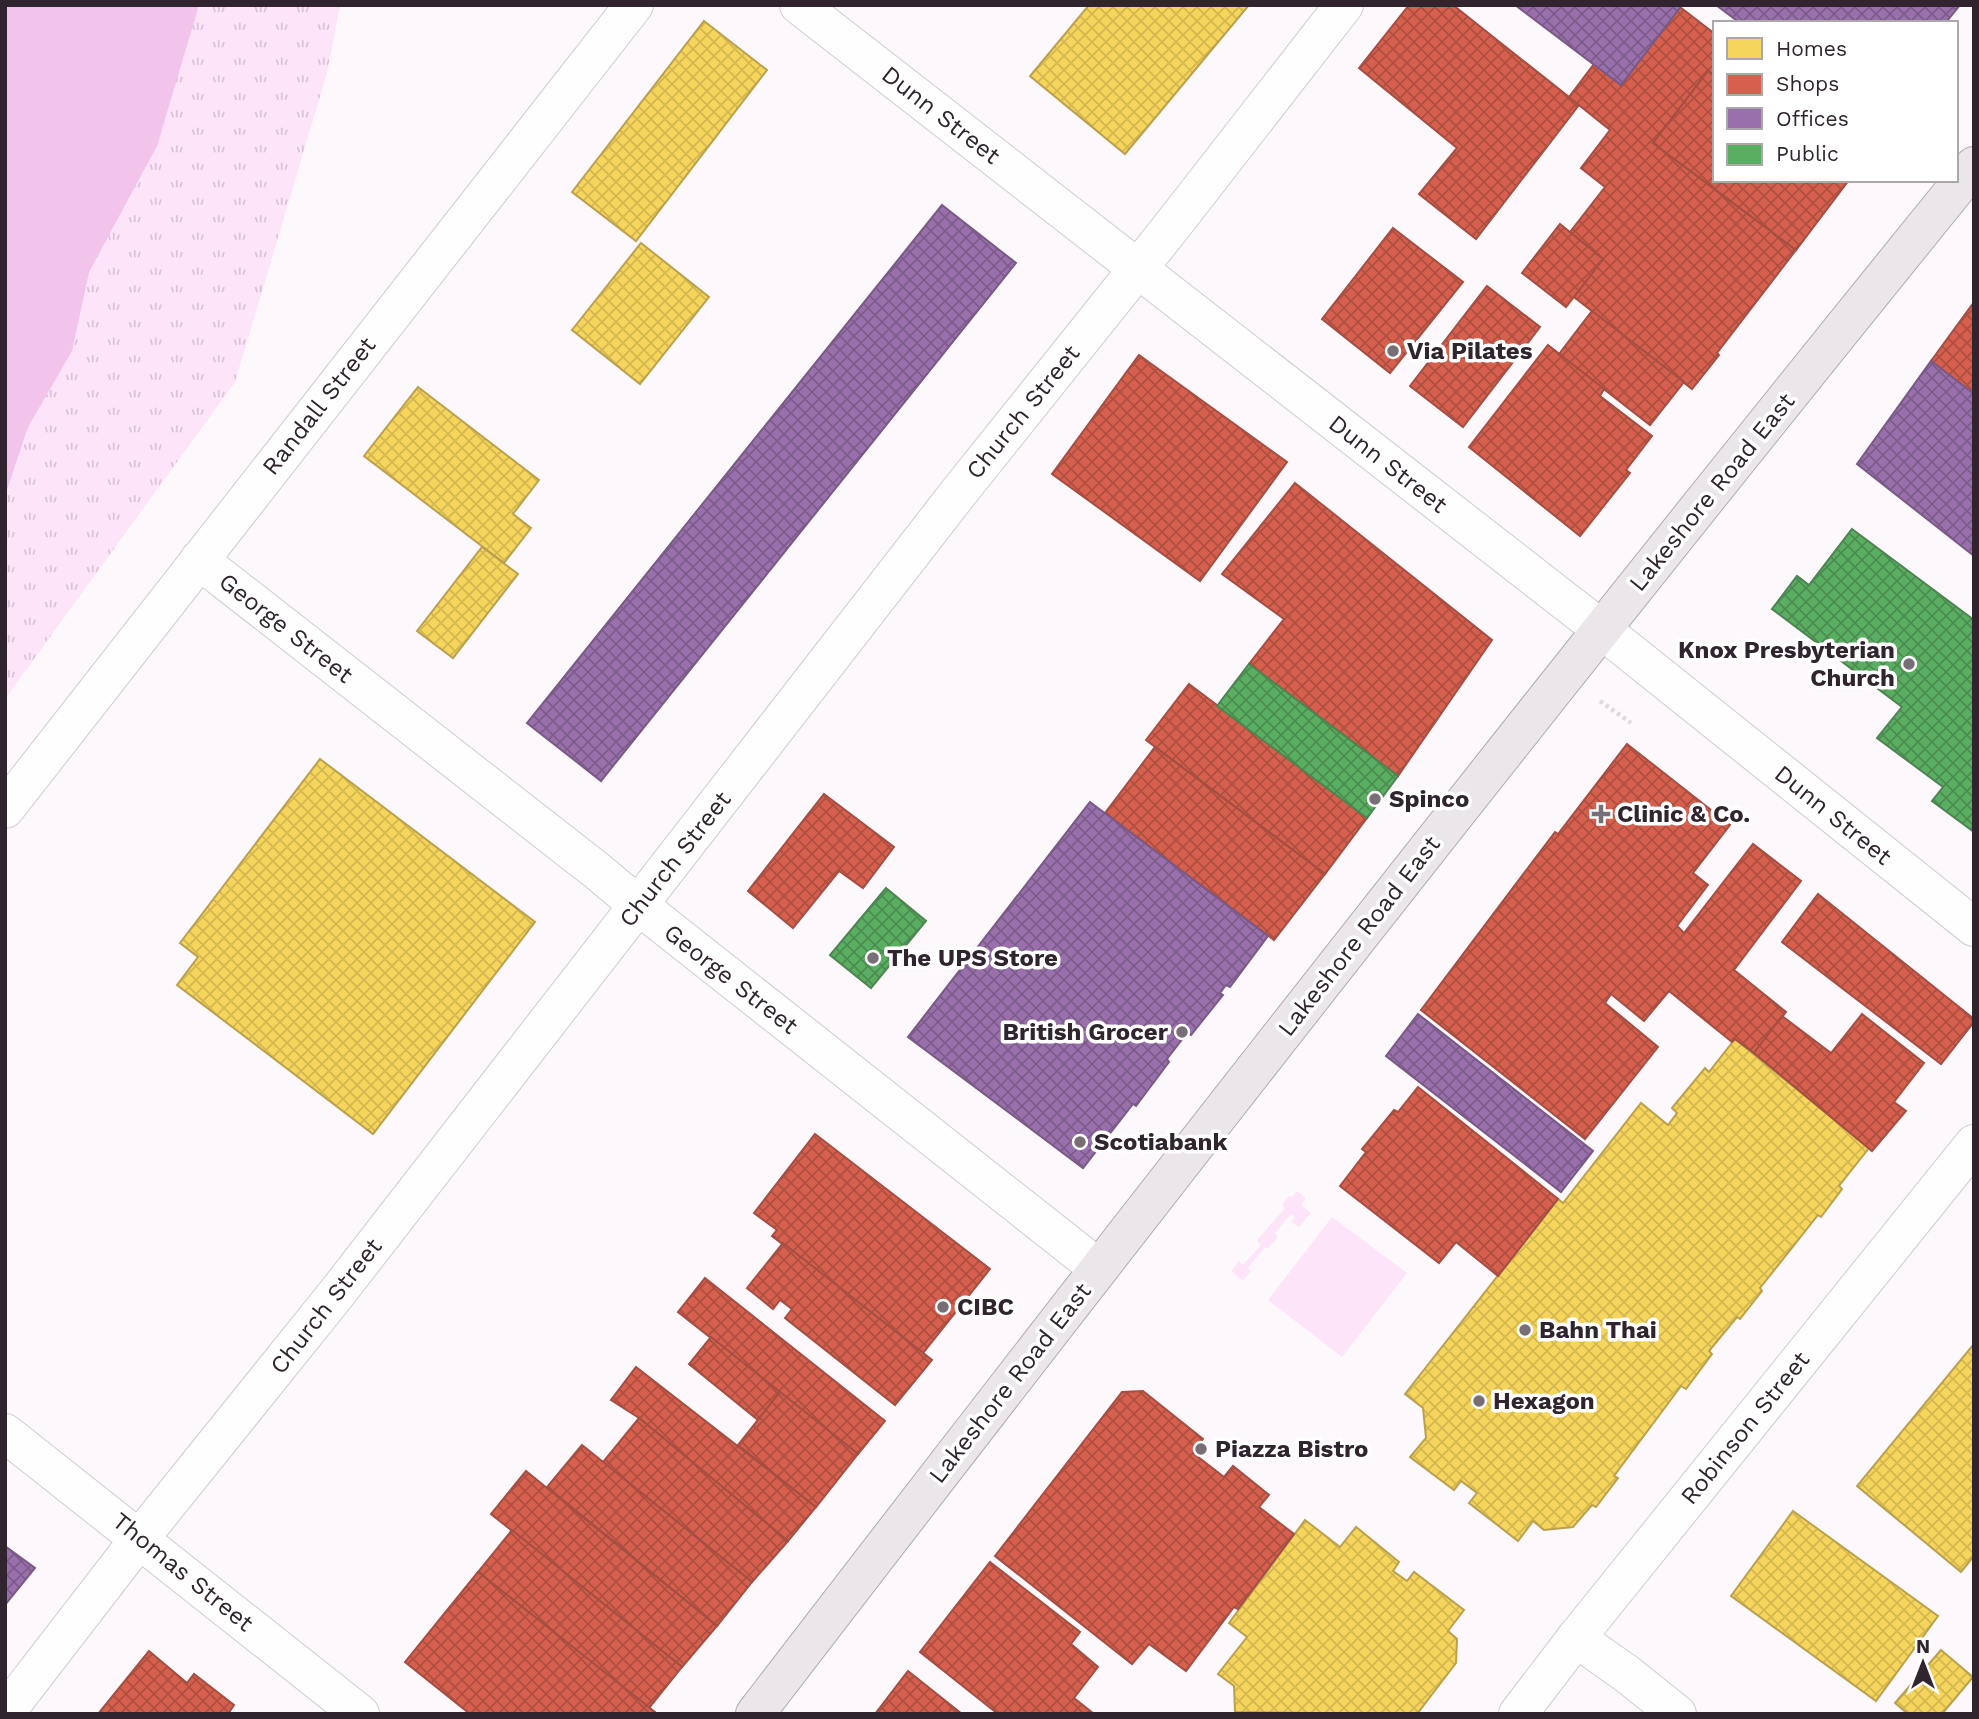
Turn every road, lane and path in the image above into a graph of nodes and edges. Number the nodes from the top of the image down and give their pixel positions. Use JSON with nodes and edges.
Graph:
{"nodes":[{"id":1,"x":634,"y":5,"type":"edge"},
{"id":2,"x":799,"y":5,"type":"edge"},
{"id":3,"x":1344,"y":5,"type":"edge"},
{"id":4,"x":1974,"y":166,"type":"edge"},
{"id":5,"x":1138,"y":270,"type":"junction"},
{"id":6,"x":199,"y":560,"type":"junction"},
{"id":7,"x":1601,"y":629,"type":"junction"},
{"id":8,"x":5,"y":809,"type":"edge"},
{"id":9,"x":638,"y":905,"type":"junction"},
{"id":10,"x":1974,"y":927,"type":"edge"},
{"id":11,"x":1974,"y":1143,"type":"edge"},
{"id":12,"x":1098,"y":1268,"type":"junction"},
{"id":13,"x":5,"y":1433,"type":"edge"},
{"id":14,"x":139,"y":1538,"type":"junction"},
{"id":15,"x":1576,"y":1638,"type":"junction"},
{"id":16,"x":5,"y":1713,"type":"edge"},
{"id":17,"x":360,"y":1714,"type":"edge"},
{"id":18,"x":755,"y":1714,"type":"edge"},
{"id":19,"x":1518,"y":1714,"type":"edge"},
{"id":20,"x":1677,"y":1714,"type":"edge"}],
"edges":[{"from":1,"to":6,"type":"street","name":"Randall Street"},
{"from":2,"to":5,"type":"street","name":"Dunn Street"},
{"from":3,"to":5,"type":"street","name":"Church Street"},
{"from":4,"to":7,"type":"main road","name":"Lakeshore Road East"},
{"from":5,"to":7,"type":"street","name":"Dunn Street"},
{"from":5,"to":9,"type":"street","name":"Church Street"},
{"from":6,"to":8,"type":"street","name":"Randall Street"},
{"from":6,"to":9,"type":"street","name":"George Street"},
{"from":7,"to":10,"type":"street","name":"Dunn Street"},
{"from":7,"to":12,"type":"main road","name":"Lakeshore Road East"},
{"from":9,"to":12,"type":"street","name":"George Street"},
{"from":9,"to":14,"type":"street","name":"Church Street"},
{"from":11,"to":15,"type":"street","name":"Robinson Street"},
{"from":12,"to":18,"type":"main road","name":"Lakeshore Road East"},
{"from":13,"to":14,"type":"street","name":"Thomas Street"},
{"from":14,"to":16,"type":"street","name":"Church Street"},
{"from":14,"to":17,"type":"street","name":"Thomas Street"},
{"from":15,"to":19,"type":"street","name":"Robinson Street"},
{"from":15,"to":20,"type":"street"}]}
